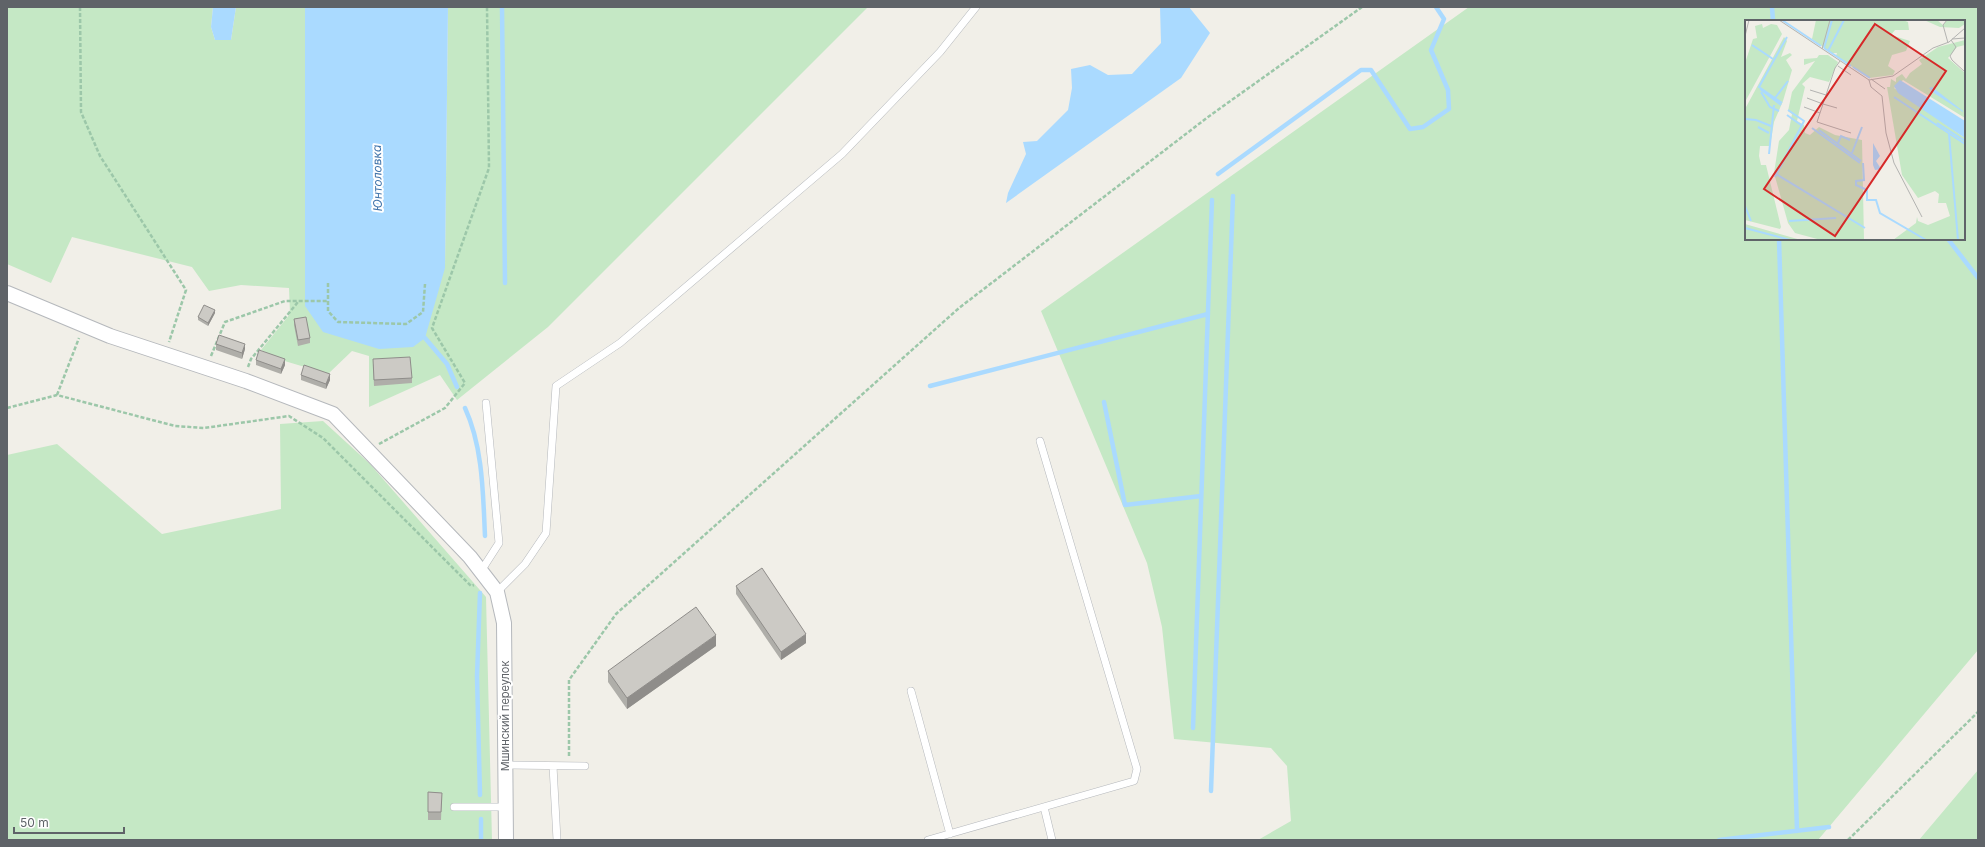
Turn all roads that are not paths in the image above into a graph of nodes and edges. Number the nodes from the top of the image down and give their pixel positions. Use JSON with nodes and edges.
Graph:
{"nodes":[{"id":1,"x":976,"y":7,"type":"edge"},
{"id":2,"x":7,"y":293,"type":"edge"},
{"id":3,"x":486,"y":403,"type":"dead end"},
{"id":4,"x":1040,"y":442,"type":"dead end"},
{"id":5,"x":489,"y":581,"type":"junction"},
{"id":6,"x":911,"y":691,"type":"dead end"},
{"id":7,"x":505,"y":765,"type":"junction"},
{"id":8,"x":553,"y":766,"type":"junction"},
{"id":9,"x":585,"y":766,"type":"dead end"},
{"id":10,"x":454,"y":807,"type":"dead end"},
{"id":11,"x":506,"y":807,"type":"junction"},
{"id":12,"x":1044,"y":807,"type":"junction"},
{"id":13,"x":953,"y":833,"type":"junction"},
{"id":14,"x":506,"y":840,"type":"edge"},
{"id":15,"x":557,"y":840,"type":"edge"},
{"id":16,"x":928,"y":840,"type":"edge"},
{"id":17,"x":957,"y":840,"type":"edge"},
{"id":18,"x":1052,"y":840,"type":"edge"}],
"edges":[{"from":1,"to":5,"type":"lane"},
{"from":2,"to":5,"type":"street"},
{"from":3,"to":5,"type":"lane"},
{"from":4,"to":12,"type":"lane"},
{"from":5,"to":7,"type":"street","name":"Мшинский переулок"},
{"from":6,"to":13,"type":"lane"},
{"from":7,"to":8,"type":"lane"},
{"from":7,"to":11,"type":"street","name":"Мшинский переулок"},
{"from":8,"to":9,"type":"lane"},
{"from":8,"to":15,"type":"lane"},
{"from":10,"to":11,"type":"lane"},
{"from":11,"to":14,"type":"street","name":"Мшинский переулок"},
{"from":12,"to":13,"type":"lane"},
{"from":12,"to":18,"type":"lane"},
{"from":13,"to":16,"type":"lane"},
{"from":13,"to":17,"type":"lane"}]}
